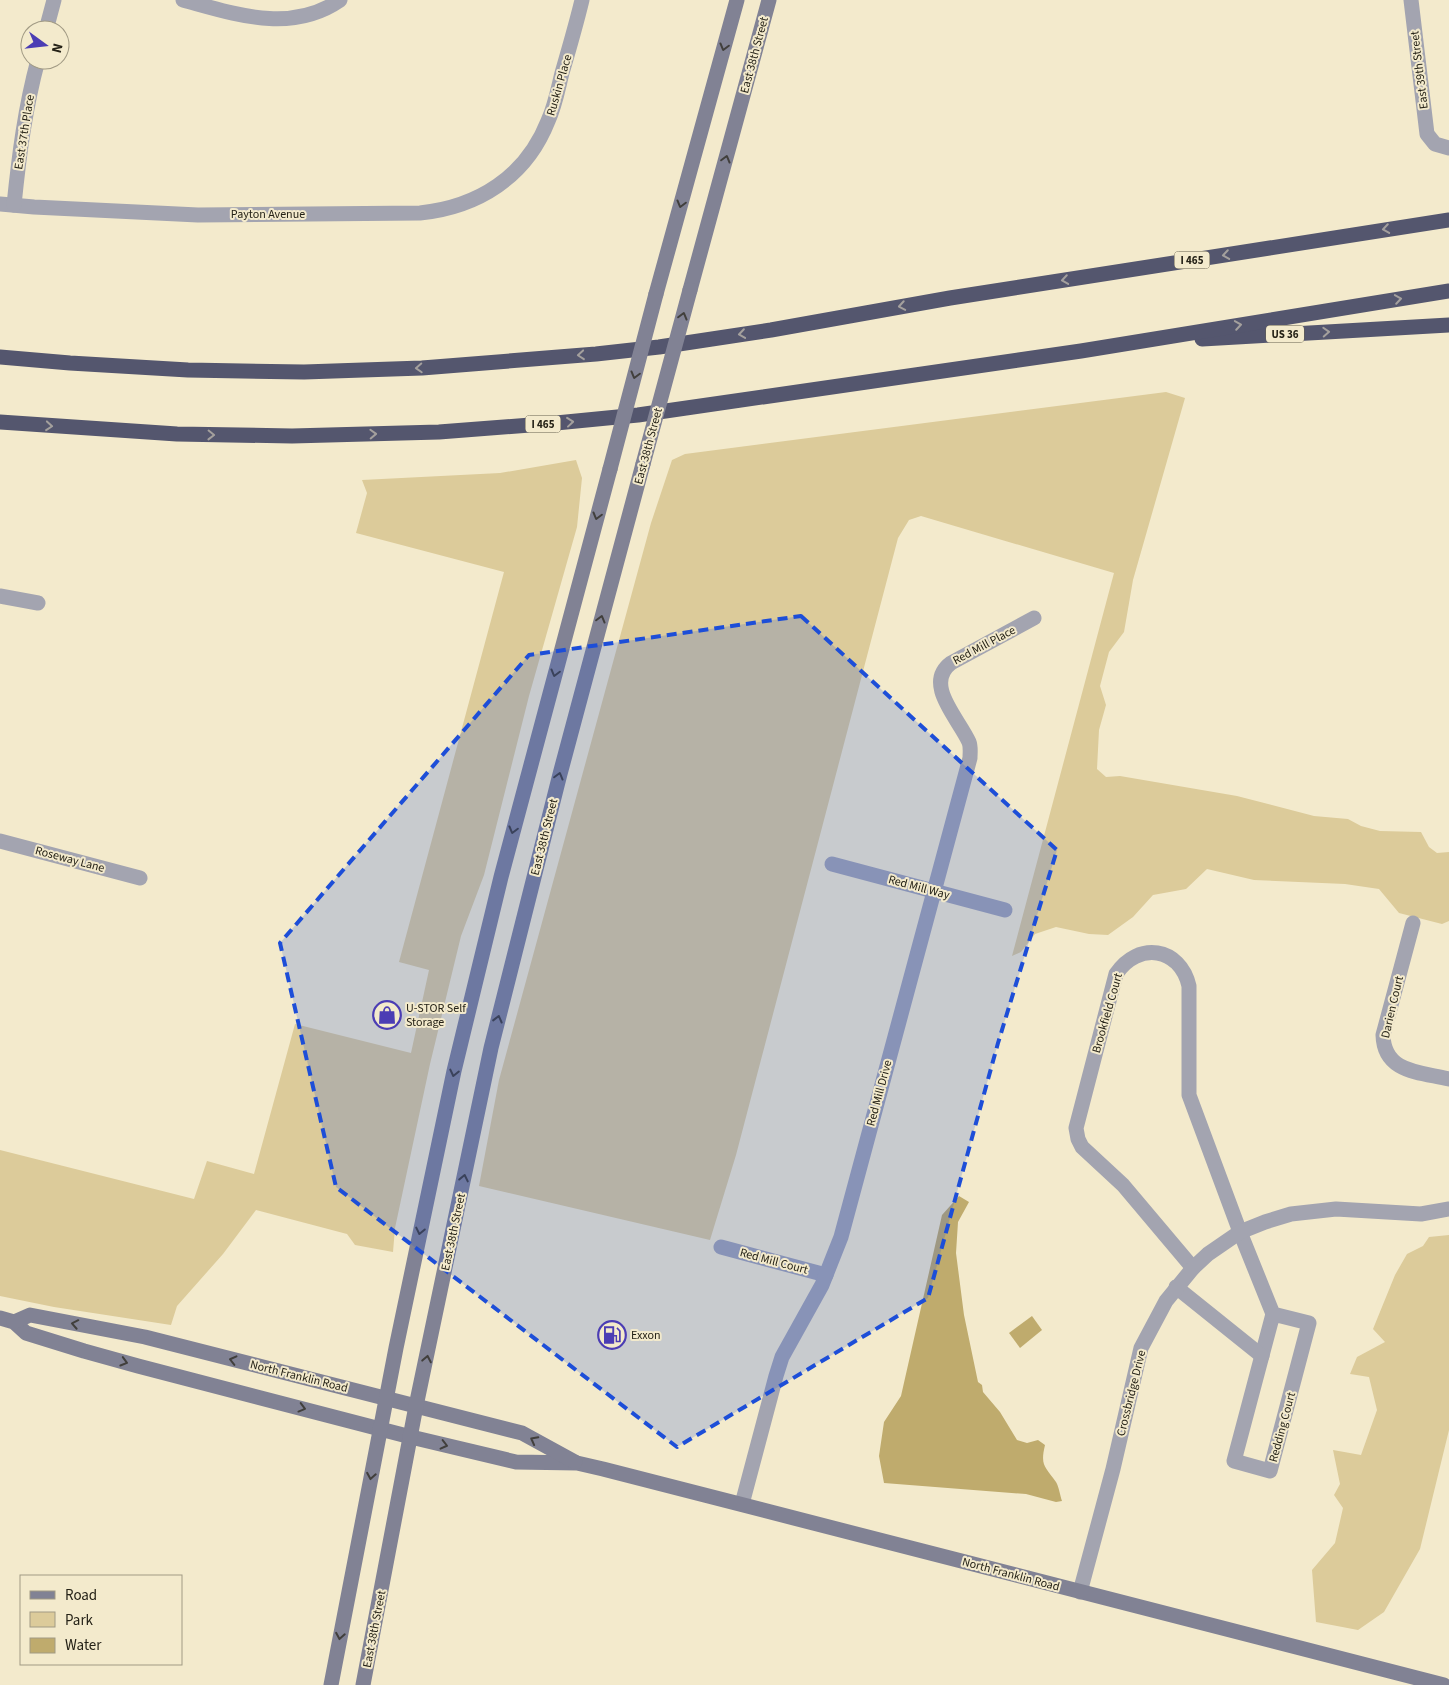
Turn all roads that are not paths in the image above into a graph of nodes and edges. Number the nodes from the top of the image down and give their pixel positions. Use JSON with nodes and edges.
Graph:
{"nodes":[{"id":1,"x":54,"y":0,"type":"edge"},
{"id":2,"x":183,"y":0,"type":"edge"},
{"id":3,"x":340,"y":0,"type":"edge"},
{"id":4,"x":582,"y":0,"type":"edge"},
{"id":5,"x":737,"y":0,"type":"edge"},
{"id":6,"x":769,"y":0,"type":"edge"},
{"id":7,"x":1411,"y":0,"type":"edge"},
{"id":8,"x":49,"y":20,"type":"edge"},
{"id":9,"x":35,"y":70,"type":"edge"},
{"id":10,"x":1449,"y":148,"type":"edge"},
{"id":11,"x":523,"y":164,"type":"joint"},
{"id":12,"x":7,"y":205,"type":"edge"},
{"id":13,"x":1444,"y":220,"type":"edge"},
{"id":14,"x":1449,"y":291,"type":"edge"},
{"id":15,"x":1449,"y":325,"type":"edge"},
{"id":16,"x":1120,"y":344,"type":"junction"},
{"id":17,"x":0,"y":357,"type":"edge"},
{"id":18,"x":0,"y":422,"type":"edge"},
{"id":19,"x":0,"y":596,"type":"edge"},
{"id":20,"x":38,"y":603,"type":"dead end"},
{"id":21,"x":1034,"y":618,"type":"dead end"},
{"id":22,"x":941,"y":677,"type":"joint"},
{"id":23,"x":0,"y":841,"type":"edge"},
{"id":24,"x":832,"y":864,"type":"dead end"},
{"id":25,"x":140,"y":878,"type":"dead end"},
{"id":26,"x":933,"y":890,"type":"junction"},
{"id":27,"x":1005,"y":910,"type":"dead end"},
{"id":28,"x":1413,"y":923,"type":"dead end"},
{"id":29,"x":1449,"y":1079,"type":"edge"},
{"id":30,"x":1449,"y":1209,"type":"edge"},
{"id":31,"x":1240,"y":1232,"type":"junction"},
{"id":32,"x":721,"y":1247,"type":"dead end"},
{"id":33,"x":1193,"y":1268,"type":"junction"},
{"id":34,"x":826,"y":1275,"type":"junction"},
{"id":35,"x":1176,"y":1287,"type":"junction"},
{"id":36,"x":1273,"y":1314,"type":"junction"},
{"id":37,"x":7,"y":1320,"type":"edge"},
{"id":38,"x":1262,"y":1356,"type":"junction"},
{"id":39,"x":386,"y":1398,"type":"junction"},
{"id":40,"x":416,"y":1406,"type":"junction"},
{"id":41,"x":380,"y":1428,"type":"junction"},
{"id":42,"x":411,"y":1437,"type":"junction"},
{"id":43,"x":577,"y":1463,"type":"junction"},
{"id":44,"x":742,"y":1504,"type":"junction"},
{"id":45,"x":1080,"y":1592,"type":"junction"},
{"id":46,"x":331,"y":1685,"type":"edge"},
{"id":47,"x":363,"y":1685,"type":"edge"},
{"id":48,"x":1444,"y":1685,"type":"edge"}],
"edges":[{"from":1,"to":8,"type":"street"},
{"from":2,"to":3,"type":"street"},
{"from":4,"to":11,"type":"street","name":"Ruskin Place"},
{"from":5,"to":39,"type":"main road","one_way":true,"bridge":true},
{"from":40,"to":6,"type":"main road","name":"East 38th Street","one_way":true,"bridge":true},
{"from":7,"to":10,"type":"street","name":"East 39th Street"},
{"from":9,"to":12,"type":"street","name":"East 37th Place"},
{"from":11,"to":12,"type":"street","name":"Payton Avenue"},
{"from":13,"to":17,"type":"highway","number":"I 465","one_way":true},
{"from":16,"to":14,"type":"highway","number":"I 465","one_way":true},
{"from":16,"to":15,"type":"highway","number":"US 36","one_way":true},
{"from":18,"to":16,"type":"highway","number":"I 465","one_way":true},
{"from":19,"to":20,"type":"street"},
{"from":21,"to":22,"type":"street","name":"Red Mill Place"},
{"from":22,"to":26,"type":"street","name":"Red Mill Drive"},
{"from":23,"to":25,"type":"street","name":"Roseway Lane"},
{"from":24,"to":26,"type":"street","name":"Red Mill Way"},
{"from":26,"to":27,"type":"street","name":"Red Mill Way"},
{"from":26,"to":34,"type":"street","name":"Red Mill Drive"},
{"from":28,"to":29,"type":"street","name":"Darien Court"},
{"from":30,"to":31,"type":"street","name":"Crossbridge Drive"},
{"from":31,"to":33,"type":"street","name":"Crossbridge Drive"},
{"from":31,"to":33,"type":"street","name":"Brookfield Court"},
{"from":31,"to":36,"type":"street"},
{"from":32,"to":34,"type":"street","name":"Red Mill Court"},
{"from":33,"to":35,"type":"street","name":"Crossbridge Drive"},
{"from":34,"to":44,"type":"street","name":"Red Mill Drive"},
{"from":35,"to":38,"type":"street"},
{"from":35,"to":45,"type":"street","name":"Crossbridge Drive"},
{"from":36,"to":38,"type":"street","name":"Redding Court"},
{"from":36,"to":38,"type":"street","name":"Redding Court"},
{"from":39,"to":37,"type":"main road","name":"North Franklin Road","one_way":true},
{"from":37,"to":41,"type":"main road","name":"North Franklin Road","one_way":true},
{"from":39,"to":40,"type":"main road","name":"North Franklin Road"},
{"from":39,"to":41,"type":"main road"},
{"from":40,"to":42,"type":"main road","name":"East 38th Street"},
{"from":43,"to":40,"type":"main road","name":"North Franklin Road","one_way":true},
{"from":41,"to":42,"type":"main road","name":"North Franklin Road"},
{"from":41,"to":46,"type":"main road","one_way":true},
{"from":42,"to":43,"type":"main road","name":"North Franklin Road","one_way":true},
{"from":42,"to":47,"type":"main road","name":"East 38th Street"},
{"from":43,"to":44,"type":"main road","name":"North Franklin Road"},
{"from":44,"to":45,"type":"main road","name":"North Franklin Road"},
{"from":45,"to":48,"type":"main road","name":"North Franklin Road"}]}
